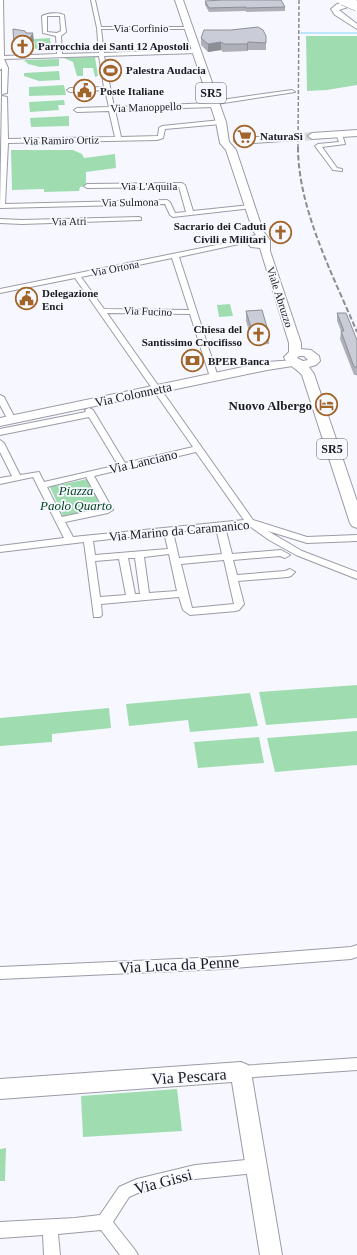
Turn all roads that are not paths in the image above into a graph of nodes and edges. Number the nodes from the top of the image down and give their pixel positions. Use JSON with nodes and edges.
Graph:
{"nodes":[{"id":1,"x":1,"y":0,"type":"edge"},
{"id":2,"x":93,"y":0,"type":"edge"},
{"id":3,"x":179,"y":0,"type":"edge"},
{"id":4,"x":344,"y":0,"type":"edge"},
{"id":5,"x":356,"y":2,"type":"edge"},
{"id":6,"x":357,"y":27,"type":"edge"},
{"id":7,"x":189,"y":28,"type":"junction"},
{"id":8,"x":99,"y":32,"type":"junction"},
{"id":9,"x":1,"y":34,"type":"edge"},
{"id":10,"x":58,"y":35,"type":"junction"},
{"id":11,"x":197,"y":51,"type":"junction"},
{"id":12,"x":101,"y":55,"type":"junction"},
{"id":13,"x":60,"y":56,"type":"junction"},
{"id":14,"x":2,"y":58,"type":"junction"},
{"id":15,"x":0,"y":68,"type":"edge"},
{"id":16,"x":108,"y":88,"type":"junction"},
{"id":17,"x":70,"y":90,"type":"dead end"},
{"id":18,"x":292,"y":92,"type":"dead end"},
{"id":19,"x":1,"y":94,"type":"edge"},
{"id":20,"x":215,"y":104,"type":"junction"},
{"id":21,"x":112,"y":108,"type":"junction"},
{"id":22,"x":77,"y":110,"type":"dead end"},
{"id":23,"x":221,"y":122,"type":"junction"},
{"id":24,"x":357,"y":133,"type":"edge"},
{"id":25,"x":340,"y":134,"type":"junction"},
{"id":26,"x":312,"y":136,"type":"tunnel mouth"},
{"id":27,"x":118,"y":138,"type":"junction"},
{"id":28,"x":293,"y":138,"type":"tunnel mouth"},
{"id":29,"x":2,"y":141,"type":"edge"},
{"id":30,"x":231,"y":143,"type":"junction"},
{"id":31,"x":340,"y":170,"type":"dead end"},
{"id":32,"x":87,"y":186,"type":"dead end"},
{"id":33,"x":1,"y":206,"type":"edge"},
{"id":34,"x":250,"y":207,"type":"junction"},
{"id":35,"x":190,"y":213,"type":"junction"},
{"id":36,"x":139,"y":219,"type":"dead end"},
{"id":37,"x":0,"y":221,"type":"edge"},
{"id":38,"x":259,"y":241,"type":"junction"},
{"id":39,"x":175,"y":256,"type":"junction"},
{"id":40,"x":78,"y":276,"type":"junction"},
{"id":41,"x":0,"y":291,"type":"edge"},
{"id":42,"x":102,"y":311,"type":"junction"},
{"id":43,"x":194,"y":312,"type":"junction"},
{"id":44,"x":301,"y":359,"type":"junction"},
{"id":45,"x":214,"y":377,"type":"junction"},
{"id":46,"x":156,"y":389,"type":"junction"},
{"id":47,"x":0,"y":398,"type":"edge"},
{"id":48,"x":88,"y":409,"type":"junction"},
{"id":49,"x":12,"y":420,"type":"junction"},
{"id":50,"x":0,"y":422,"type":"edge"},
{"id":51,"x":0,"y":432,"type":"edge"},
{"id":52,"x":0,"y":443,"type":"edge"},
{"id":53,"x":197,"y":448,"type":"junction"},
{"id":54,"x":124,"y":466,"type":"junction"},
{"id":55,"x":89,"y":475,"type":"junction"},
{"id":56,"x":17,"y":478,"type":"junction"},
{"id":57,"x":0,"y":481,"type":"edge"},
{"id":58,"x":42,"y":485,"type":"junction"},
{"id":59,"x":60,"y":520,"type":"junction"},
{"id":60,"x":250,"y":522,"type":"junction"},
{"id":61,"x":357,"y":523,"type":"edge"},
{"id":62,"x":220,"y":525,"type":"junction"},
{"id":63,"x":168,"y":530,"type":"junction"},
{"id":64,"x":88,"y":538,"type":"junction"},
{"id":65,"x":357,"y":538,"type":"edge"},
{"id":66,"x":70,"y":540,"type":"junction"},
{"id":67,"x":0,"y":549,"type":"edge"},
{"id":68,"x":174,"y":551,"type":"junction"},
{"id":69,"x":139,"y":554,"type":"junction"},
{"id":70,"x":285,"y":554,"type":"dead end"},
{"id":71,"x":122,"y":556,"type":"junction"},
{"id":72,"x":227,"y":557,"type":"junction"},
{"id":73,"x":90,"y":558,"type":"junction"},
{"id":74,"x":176,"y":561,"type":"junction"},
{"id":75,"x":290,"y":572,"type":"dead end"},
{"id":76,"x":357,"y":576,"type":"edge"},
{"id":77,"x":233,"y":578,"type":"junction"},
{"id":78,"x":182,"y":594,"type":"junction"},
{"id":79,"x":145,"y":596,"type":"junction"},
{"id":80,"x":131,"y":598,"type":"junction"},
{"id":81,"x":96,"y":601,"type":"junction"},
{"id":82,"x":97,"y":615,"type":"dead end"},
{"id":83,"x":357,"y":951,"type":"edge"},
{"id":84,"x":0,"y":973,"type":"edge"},
{"id":85,"x":357,"y":1064,"type":"edge"},
{"id":86,"x":242,"y":1072,"type":"junction"},
{"id":87,"x":0,"y":1089,"type":"edge"},
{"id":88,"x":257,"y":1166,"type":"junction"},
{"id":89,"x":104,"y":1222,"type":"junction"},
{"id":90,"x":50,"y":1228,"type":"junction"},
{"id":91,"x":0,"y":1230,"type":"edge"},
{"id":92,"x":52,"y":1255,"type":"edge"},
{"id":93,"x":130,"y":1255,"type":"edge"},
{"id":94,"x":271,"y":1255,"type":"edge"}],
"edges":[{"from":1,"to":9,"type":"street"},
{"from":2,"to":8,"type":"street","name":"Via Ramiro Ortiz"},
{"from":3,"to":7,"type":"main road","name":"Viale Abruzzo","number":"SR5"},
{"from":4,"to":5,"type":"highway","bridge":true},
{"from":5,"to":6,"type":"street"},
{"from":7,"to":8,"type":"street","name":"Via Corfinio"},
{"from":7,"to":11,"type":"main road","name":"Viale Abruzzo","number":"SR5"},
{"from":8,"to":12,"type":"street","name":"Via Ramiro Ortiz"},
{"from":9,"to":14,"type":"street"},
{"from":10,"to":10,"type":"street"},
{"from":10,"to":13,"type":"street"},
{"from":11,"to":12,"type":"street"},
{"from":11,"to":20,"type":"main road","name":"Viale Abruzzo","number":"SR5"},
{"from":12,"to":13,"type":"street"},
{"from":12,"to":16,"type":"street","name":"Via Ramiro Ortiz"},
{"from":13,"to":14,"type":"street"},
{"from":14,"to":15,"type":"street"},
{"from":14,"to":19,"type":"street"},
{"from":16,"to":17,"type":"street"},
{"from":16,"to":21,"type":"street","name":"Via Ramiro Ortiz"},
{"from":18,"to":20,"type":"street","name":"Via Manoppello"},
{"from":19,"to":29,"type":"street"},
{"from":20,"to":21,"type":"street","name":"Via Manoppello"},
{"from":20,"to":23,"type":"main road","name":"Viale Abruzzo","number":"SR5"},
{"from":21,"to":22,"type":"street","name":"Via Manoppello"},
{"from":21,"to":27,"type":"street","name":"Via Ramiro Ortiz"},
{"from":23,"to":27,"type":"street","name":"Via Ramiro Ortiz"},
{"from":23,"to":30,"type":"main road","name":"Viale Abruzzo","number":"SR5"},
{"from":24,"to":25,"type":"street"},
{"from":25,"to":26,"type":"street"},
{"from":25,"to":31,"type":"street"},
{"from":27,"to":29,"type":"street","name":"Via Ramiro Ortiz"},
{"from":28,"to":30,"type":"street"},
{"from":29,"to":33,"type":"street"},
{"from":30,"to":34,"type":"main road","name":"Viale Abruzzo","number":"SR5"},
{"from":32,"to":35,"type":"street","name":"Via L'Aquila"},
{"from":33,"to":35,"type":"street","name":"Via Sulmona"},
{"from":34,"to":35,"type":"street","name":"Via Sulmona"},
{"from":34,"to":38,"type":"main road","name":"Viale Abruzzo","number":"SR5"},
{"from":36,"to":37,"type":"street","name":"Via Atri"},
{"from":38,"to":39,"type":"street","name":"Via Ortona"},
{"from":38,"to":44,"type":"main road","name":"Viale Abruzzo","number":"SR5"},
{"from":39,"to":40,"type":"street","name":"Via Ortona"},
{"from":39,"to":43,"type":"street"},
{"from":40,"to":41,"type":"street","name":"Via Ortona"},
{"from":40,"to":42,"type":"street"},
{"from":42,"to":43,"type":"street","name":"Via Fucino"},
{"from":42,"to":46,"type":"street"},
{"from":43,"to":45,"type":"street"},
{"from":44,"to":45,"type":"street","name":"Via Colonnetta"},
{"from":44,"to":61,"type":"main road","number":"SR5"},
{"from":45,"to":46,"type":"street","name":"Via Colonnetta"},
{"from":46,"to":48,"type":"street","name":"Via Colonnetta"},
{"from":46,"to":53,"type":"street"},
{"from":47,"to":49,"type":"street"},
{"from":48,"to":49,"type":"street","name":"Via Colonnetta"},
{"from":48,"to":51,"type":"street"},
{"from":48,"to":54,"type":"street"},
{"from":49,"to":50,"type":"street","name":"Via Colonnetta"},
{"from":52,"to":56,"type":"street"},
{"from":53,"to":54,"type":"street","name":"Via Lanciano"},
{"from":53,"to":60,"type":"street"},
{"from":54,"to":55,"type":"street","name":"Via Lanciano"},
{"from":55,"to":58,"type":"street"},
{"from":55,"to":59,"type":"street"},
{"from":56,"to":57,"type":"street"},
{"from":56,"to":58,"type":"street"},
{"from":58,"to":59,"type":"street"},
{"from":59,"to":66,"type":"street"},
{"from":60,"to":62,"type":"street","name":"Via Marino da Caramanico"},
{"from":60,"to":65,"type":"street","name":"Via Marino da Caramanico"},
{"from":60,"to":76,"type":"street"},
{"from":62,"to":63,"type":"street","name":"Via Marino da Caramanico"},
{"from":62,"to":72,"type":"street"},
{"from":63,"to":64,"type":"street","name":"Via Marino da Caramanico"},
{"from":63,"to":68,"type":"street"},
{"from":64,"to":66,"type":"street","name":"Via Marino da Caramanico"},
{"from":64,"to":73,"type":"street"},
{"from":66,"to":67,"type":"street","name":"Via Marino da Caramanico"},
{"from":68,"to":69,"type":"street"},
{"from":68,"to":74,"type":"street"},
{"from":69,"to":71,"type":"street"},
{"from":69,"to":79,"type":"street"},
{"from":70,"to":72,"type":"street"},
{"from":71,"to":73,"type":"street"},
{"from":71,"to":80,"type":"street"},
{"from":72,"to":74,"type":"street"},
{"from":72,"to":77,"type":"street"},
{"from":73,"to":81,"type":"street"},
{"from":74,"to":78,"type":"street"},
{"from":75,"to":77,"type":"street"},
{"from":77,"to":78,"type":"street"},
{"from":78,"to":79,"type":"street"},
{"from":79,"to":80,"type":"street"},
{"from":80,"to":81,"type":"street"},
{"from":81,"to":82,"type":"street"},
{"from":83,"to":84,"type":"street","name":"Via Luca da Penne"},
{"from":85,"to":86,"type":"street"},
{"from":86,"to":87,"type":"street","name":"Via Pescara"},
{"from":86,"to":88,"type":"street","name":"Via Pescara"},
{"from":88,"to":89,"type":"street","name":"Via Gissi"},
{"from":88,"to":94,"type":"street","name":"Via Pescara"},
{"from":89,"to":90,"type":"street"},
{"from":89,"to":93,"type":"street"},
{"from":90,"to":91,"type":"street"},
{"from":90,"to":92,"type":"street"}]}
